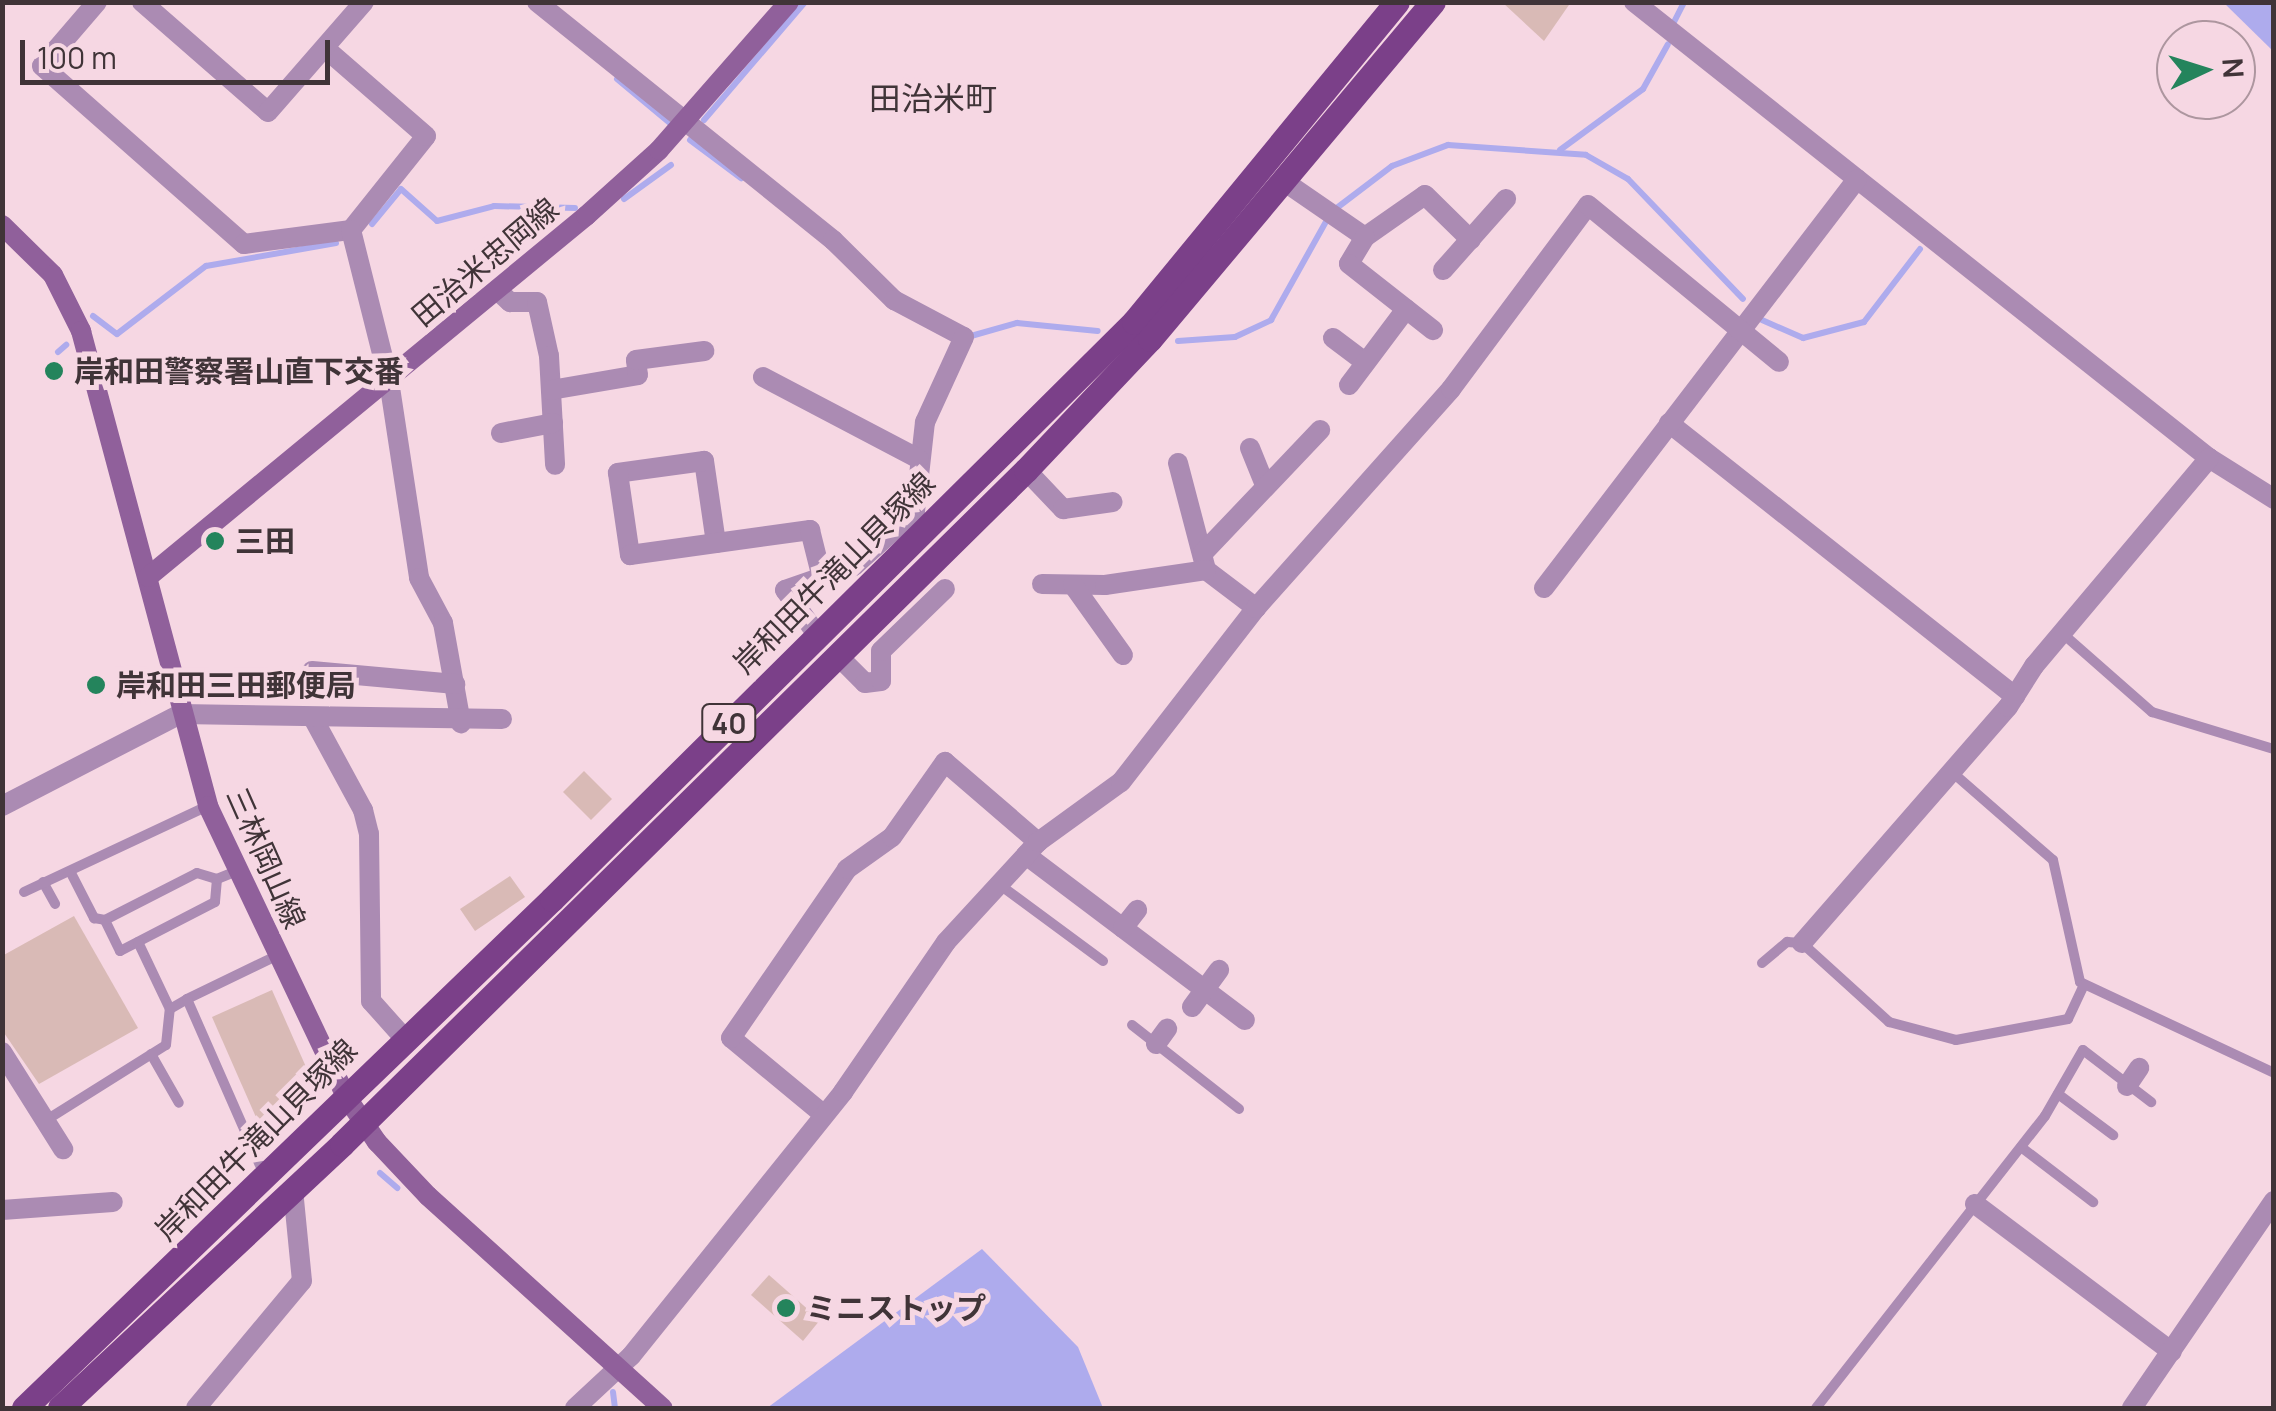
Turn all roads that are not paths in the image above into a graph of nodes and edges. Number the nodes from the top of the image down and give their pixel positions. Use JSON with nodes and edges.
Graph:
{"nodes":[{"id":1,"x":97,"y":2,"type":"edge"},
{"id":2,"x":142,"y":2,"type":"edge"},
{"id":3,"x":364,"y":2,"type":"edge"},
{"id":4,"x":537,"y":2,"type":"edge"},
{"id":5,"x":789,"y":2,"type":"edge"},
{"id":6,"x":1397,"y":2,"type":"edge"},
{"id":7,"x":1433,"y":2,"type":"edge"},
{"id":8,"x":1634,"y":2,"type":"edge"},
{"id":9,"x":326,"y":48,"type":"junction"},
{"id":10,"x":683,"y":125,"type":"junction"},
{"id":11,"x":1857,"y":179,"type":"junction"},
{"id":12,"x":1285,"y":182,"type":"junction"},
{"id":13,"x":1506,"y":199,"type":"dead end"},
{"id":14,"x":2,"y":225,"type":"edge"},
{"id":15,"x":351,"y":230,"type":"junction"},
{"id":16,"x":1365,"y":237,"type":"junction"},
{"id":17,"x":1471,"y":240,"type":"junction"},
{"id":18,"x":1443,"y":270,"type":"dead end"},
{"id":19,"x":498,"y":290,"type":"junction"},
{"id":20,"x":1406,"y":309,"type":"junction"},
{"id":21,"x":1433,"y":330,"type":"dead end"},
{"id":22,"x":1738,"y":332,"type":"junction"},
{"id":23,"x":1333,"y":338,"type":"dead end"},
{"id":24,"x":704,"y":351,"type":"dead end"},
{"id":25,"x":1366,"y":362,"type":"junction"},
{"id":26,"x":1779,"y":362,"type":"dead end"},
{"id":27,"x":763,"y":377,"type":"dead end"},
{"id":28,"x":389,"y":382,"type":"junction"},
{"id":29,"x":1348,"y":384,"type":"dead end"},
{"id":30,"x":551,"y":390,"type":"junction"},
{"id":31,"x":1669,"y":422,"type":"junction"},
{"id":32,"x":553,"y":423,"type":"junction"},
{"id":33,"x":1320,"y":430,"type":"dead end"},
{"id":34,"x":500,"y":433,"type":"dead end"},
{"id":35,"x":1250,"y":448,"type":"dead end"},
{"id":36,"x":2209,"y":458,"type":"junction"},
{"id":37,"x":919,"y":459,"type":"junction"},
{"id":38,"x":1178,"y":463,"type":"dead end"},
{"id":39,"x":555,"y":465,"type":"dead end"},
{"id":40,"x":1026,"y":470,"type":"junction"},
{"id":41,"x":1265,"y":485,"type":"junction"},
{"id":42,"x":2274,"y":499,"type":"edge"},
{"id":43,"x":1113,"y":502,"type":"dead end"},
{"id":44,"x":716,"y":544,"type":"junction"},
{"id":45,"x":1205,"y":562,"type":"junction"},
{"id":46,"x":822,"y":574,"type":"junction"},
{"id":47,"x":148,"y":577,"type":"junction"},
{"id":48,"x":1042,"y":584,"type":"dead end"},
{"id":49,"x":1073,"y":584,"type":"junction"},
{"id":50,"x":1544,"y":588,"type":"dead end"},
{"id":51,"x":945,"y":589,"type":"dead end"},
{"id":52,"x":1256,"y":608,"type":"junction"},
{"id":53,"x":2062,"y":633,"type":"junction"},
{"id":54,"x":818,"y":636,"type":"junction"},
{"id":55,"x":1123,"y":655,"type":"dead end"},
{"id":56,"x":838,"y":656,"type":"junction"},
{"id":57,"x":312,"y":671,"type":"dead end"},
{"id":58,"x":455,"y":684,"type":"junction"},
{"id":59,"x":2015,"y":696,"type":"junction"},
{"id":60,"x":180,"y":714,"type":"junction"},
{"id":61,"x":313,"y":718,"type":"junction"},
{"id":62,"x":502,"y":720,"type":"dead end"},
{"id":63,"x":461,"y":724,"type":"junction"},
{"id":64,"x":2274,"y":749,"type":"edge"},
{"id":65,"x":1952,"y":772,"type":"junction"},
{"id":66,"x":2,"y":806,"type":"edge"},
{"id":67,"x":208,"y":806,"type":"junction"},
{"id":68,"x":1032,"y":848,"type":"junction"},
{"id":69,"x":71,"y":873,"type":"junction"},
{"id":70,"x":225,"y":876,"type":"junction"},
{"id":71,"x":44,"y":882,"type":"junction"},
{"id":72,"x":999,"y":884,"type":"junction"},
{"id":73,"x":24,"y":892,"type":"dead end"},
{"id":74,"x":54,"y":904,"type":"dead end"},
{"id":75,"x":1137,"y":910,"type":"dead end"},
{"id":76,"x":105,"y":920,"type":"junction"},
{"id":77,"x":1123,"y":928,"type":"junction"},
{"id":78,"x":138,"y":942,"type":"junction"},
{"id":79,"x":1802,"y":942,"type":"junction"},
{"id":80,"x":276,"y":956,"type":"junction"},
{"id":81,"x":1103,"y":961,"type":"dead end"},
{"id":82,"x":1762,"y":962,"type":"dead end"},
{"id":83,"x":1219,"y":970,"type":"dead end"},
{"id":84,"x":2084,"y":984,"type":"junction"},
{"id":85,"x":1205,"y":989,"type":"junction"},
{"id":86,"x":187,"y":999,"type":"junction"},
{"id":87,"x":1192,"y":1007,"type":"dead end"},
{"id":88,"x":170,"y":1008,"type":"junction"},
{"id":89,"x":1244,"y":1020,"type":"dead end"},
{"id":90,"x":1132,"y":1025,"type":"dead end"},
{"id":91,"x":405,"y":1039,"type":"junction"},
{"id":92,"x":150,"y":1054,"type":"junction"},
{"id":93,"x":4,"y":1056,"type":"edge"},
{"id":94,"x":2274,"y":1073,"type":"edge"},
{"id":95,"x":2058,"y":1094,"type":"junction"},
{"id":96,"x":345,"y":1096,"type":"junction"},
{"id":97,"x":2150,"y":1102,"type":"dead end"},
{"id":98,"x":179,"y":1103,"type":"dead end"},
{"id":99,"x":1239,"y":1110,"type":"dead end"},
{"id":100,"x":823,"y":1114,"type":"junction"},
{"id":101,"x":48,"y":1118,"type":"junction"},
{"id":102,"x":362,"y":1123,"type":"junction"},
{"id":103,"x":2113,"y":1135,"type":"dead end"},
{"id":104,"x":2021,"y":1147,"type":"junction"},
{"id":105,"x":63,"y":1149,"type":"dead end"},
{"id":106,"x":266,"y":1178,"type":"junction"},
{"id":107,"x":293,"y":1190,"type":"junction"},
{"id":108,"x":2274,"y":1201,"type":"edge"},
{"id":109,"x":113,"y":1202,"type":"dead end"},
{"id":110,"x":2093,"y":1202,"type":"dead end"},
{"id":111,"x":1976,"y":1204,"type":"junction"},
{"id":112,"x":2,"y":1210,"type":"edge"},
{"id":113,"x":2172,"y":1352,"type":"junction"},
{"id":114,"x":616,"y":1368,"type":"junction"},
{"id":115,"x":24,"y":1408,"type":"edge"},
{"id":116,"x":60,"y":1408,"type":"edge"},
{"id":117,"x":196,"y":1408,"type":"edge"},
{"id":118,"x":575,"y":1408,"type":"edge"},
{"id":119,"x":663,"y":1408,"type":"edge"},
{"id":120,"x":1816,"y":1408,"type":"edge"},
{"id":121,"x":2132,"y":1408,"type":"edge"}],
"edges":[{"from":1,"to":15,"type":"street"},
{"from":2,"to":9,"type":"street"},
{"from":3,"to":9,"type":"street"},
{"from":4,"to":10,"type":"street"},
{"from":5,"to":10,"type":"main road","name":"田治米忠岡線"},
{"from":6,"to":54,"type":"main road","name":"岸和田牛滝山貝塚線","number":"40"},
{"from":7,"to":12,"type":"main road","name":"岸和田牛滝山貝塚線","number":"40"},
{"from":8,"to":11,"type":"street"},
{"from":9,"to":15,"type":"street"},
{"from":10,"to":19,"type":"main road","name":"田治米忠岡線"},
{"from":10,"to":37,"type":"street"},
{"from":11,"to":22,"type":"street"},
{"from":11,"to":36,"type":"street"},
{"from":12,"to":16,"type":"street"},
{"from":12,"to":40,"type":"main road","name":"岸和田牛滝山貝塚線","number":"40"},
{"from":13,"to":17,"type":"street"},
{"from":14,"to":47,"type":"main road","name":"三林岡山線"},
{"from":15,"to":28,"type":"street"},
{"from":16,"to":17,"type":"street"},
{"from":16,"to":20,"type":"street"},
{"from":17,"to":18,"type":"street"},
{"from":19,"to":28,"type":"main road","name":"田治米忠岡線"},
{"from":19,"to":30,"type":"street"},
{"from":20,"to":21,"type":"street"},
{"from":20,"to":25,"type":"street"},
{"from":22,"to":26,"type":"street"},
{"from":22,"to":31,"type":"street"},
{"from":22,"to":52,"type":"street"},
{"from":23,"to":25,"type":"street"},
{"from":24,"to":30,"type":"street"},
{"from":25,"to":29,"type":"street"},
{"from":27,"to":37,"type":"street"},
{"from":28,"to":47,"type":"main road","name":"田治米忠岡線"},
{"from":28,"to":58,"type":"street"},
{"from":30,"to":32,"type":"street"},
{"from":31,"to":50,"type":"street"},
{"from":31,"to":59,"type":"street"},
{"from":32,"to":34,"type":"street"},
{"from":32,"to":39,"type":"street"},
{"from":33,"to":41,"type":"street"},
{"from":35,"to":41,"type":"street"},
{"from":36,"to":42,"type":"street"},
{"from":36,"to":53,"type":"street"},
{"from":37,"to":46,"type":"street"},
{"from":38,"to":45,"type":"street"},
{"from":40,"to":43,"type":"street"},
{"from":40,"to":56,"type":"main road","name":"岸和田牛滝山貝塚線","number":"40"},
{"from":41,"to":45,"type":"street"},
{"from":44,"to":44,"type":"street"},
{"from":44,"to":46,"type":"street"},
{"from":45,"to":49,"type":"street"},
{"from":45,"to":52,"type":"street"},
{"from":46,"to":54,"type":"street"},
{"from":47,"to":60,"type":"main road","name":"三林岡山線"},
{"from":48,"to":49,"type":"street"},
{"from":49,"to":55,"type":"street"},
{"from":51,"to":56,"type":"street"},
{"from":52,"to":68,"type":"street"},
{"from":53,"to":59,"type":"street"},
{"from":53,"to":64,"type":"lane"},
{"from":54,"to":91,"type":"main road","name":"岸和田牛滝山貝塚線","number":"40"},
{"from":56,"to":102,"type":"main road","name":"岸和田牛滝山貝塚線","number":"40"},
{"from":57,"to":58,"type":"street"},
{"from":58,"to":63,"type":"street"},
{"from":59,"to":65,"type":"street"},
{"from":60,"to":61,"type":"street"},
{"from":60,"to":66,"type":"street"},
{"from":60,"to":67,"type":"main road","name":"三林岡山線"},
{"from":61,"to":63,"type":"street"},
{"from":61,"to":91,"type":"street"},
{"from":62,"to":63,"type":"street"},
{"from":65,"to":79,"type":"street"},
{"from":65,"to":84,"type":"lane"},
{"from":67,"to":69,"type":"lane"},
{"from":67,"to":70,"type":"main road","name":"三林岡山線"},
{"from":68,"to":72,"type":"street"},
{"from":68,"to":77,"type":"street"},
{"from":68,"to":100,"type":"street"},
{"from":69,"to":71,"type":"lane"},
{"from":69,"to":76,"type":"lane"},
{"from":70,"to":76,"type":"lane"},
{"from":70,"to":78,"type":"lane"},
{"from":70,"to":80,"type":"main road","name":"三林岡山線"},
{"from":71,"to":73,"type":"lane"},
{"from":71,"to":74,"type":"lane"},
{"from":72,"to":81,"type":"lane"},
{"from":72,"to":100,"type":"street"},
{"from":75,"to":77,"type":"street"},
{"from":76,"to":78,"type":"lane"},
{"from":77,"to":85,"type":"street"},
{"from":78,"to":88,"type":"lane"},
{"from":79,"to":82,"type":"lane"},
{"from":79,"to":84,"type":"lane"},
{"from":80,"to":86,"type":"lane"},
{"from":80,"to":96,"type":"main road","name":"三林岡山線"},
{"from":83,"to":85,"type":"street"},
{"from":84,"to":94,"type":"lane"},
{"from":85,"to":87,"type":"street"},
{"from":85,"to":89,"type":"street"},
{"from":86,"to":88,"type":"lane"},
{"from":86,"to":106,"type":"lane"},
{"from":88,"to":92,"type":"lane"},
{"from":90,"to":99,"type":"lane"},
{"from":91,"to":96,"type":"main road","name":"岸和田牛滝山貝塚線","number":"40"},
{"from":92,"to":98,"type":"lane"},
{"from":92,"to":101,"type":"lane"},
{"from":93,"to":101,"type":"street"},
{"from":95,"to":97,"type":"lane"},
{"from":95,"to":103,"type":"lane"},
{"from":95,"to":104,"type":"lane"},
{"from":96,"to":102,"type":"main road","name":"三林岡山線"},
{"from":96,"to":106,"type":"main road","name":"岸和田牛滝山貝塚線","number":"40"},
{"from":100,"to":114,"type":"street"},
{"from":101,"to":105,"type":"street"},
{"from":102,"to":107,"type":"main road","name":"岸和田牛滝山貝塚線","number":"40"},
{"from":102,"to":114,"type":"main road","name":"三林岡山線"},
{"from":104,"to":110,"type":"lane"},
{"from":104,"to":111,"type":"lane"},
{"from":106,"to":115,"type":"main road","name":"岸和田牛滝山貝塚線","number":"40"},
{"from":107,"to":116,"type":"main road","name":"岸和田牛滝山貝塚線","number":"40"},
{"from":107,"to":117,"type":"street"},
{"from":108,"to":113,"type":"street"},
{"from":109,"to":112,"type":"street"},
{"from":111,"to":113,"type":"street"},
{"from":111,"to":120,"type":"lane"},
{"from":113,"to":121,"type":"street"},
{"from":114,"to":118,"type":"street"},
{"from":114,"to":119,"type":"main road","name":"三林岡山線"}]}
